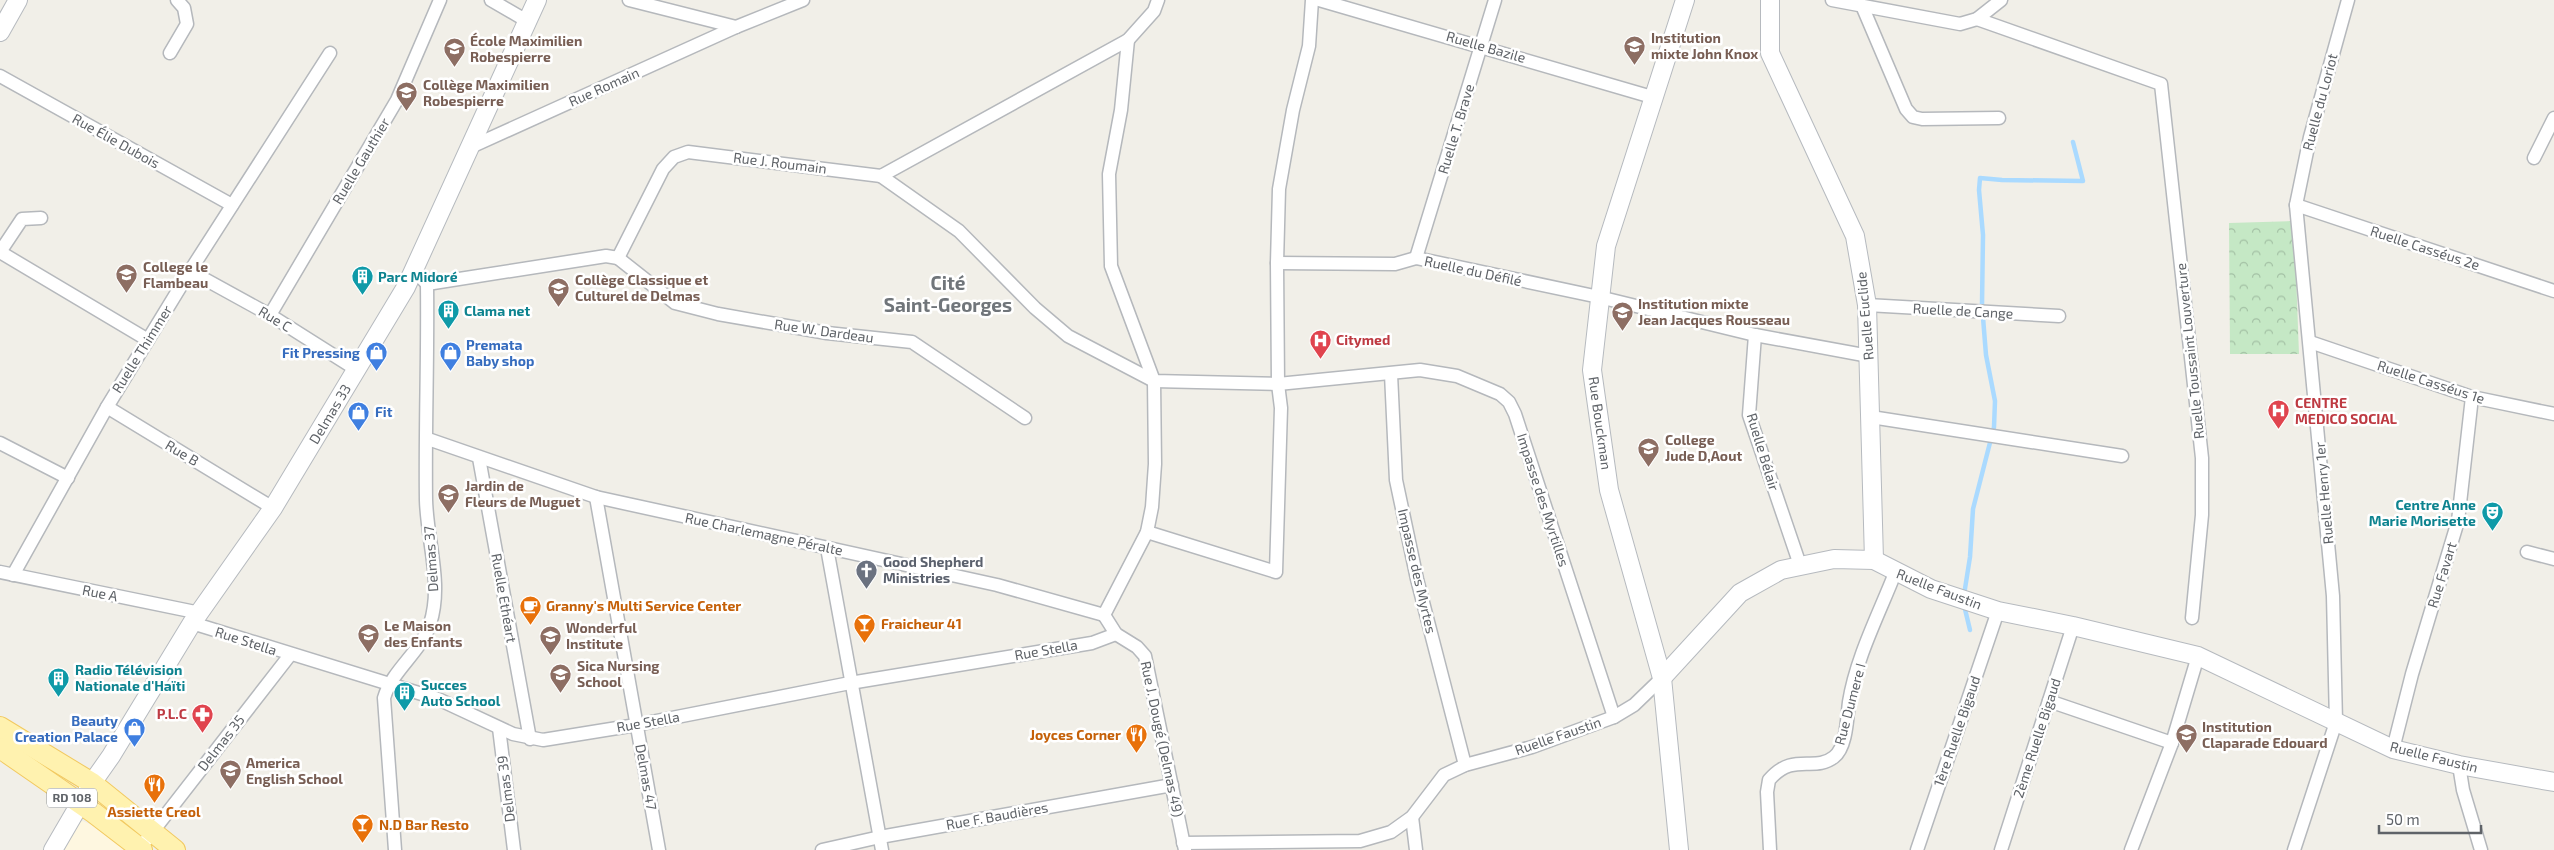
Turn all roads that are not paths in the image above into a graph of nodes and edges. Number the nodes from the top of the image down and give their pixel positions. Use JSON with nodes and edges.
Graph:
{"nodes":[{"id":1,"x":18,"y":0,"type":"edge"},
{"id":2,"x":177,"y":0,"type":"edge"},
{"id":3,"x":440,"y":0,"type":"edge"},
{"id":4,"x":491,"y":0,"type":"edge"},
{"id":5,"x":537,"y":0,"type":"edge"},
{"id":6,"x":629,"y":0,"type":"edge"},
{"id":7,"x":803,"y":0,"type":"edge"},
{"id":8,"x":1158,"y":0,"type":"edge"},
{"id":9,"x":1312,"y":0,"type":"edge"},
{"id":10,"x":1318,"y":0,"type":"edge"},
{"id":11,"x":1495,"y":0,"type":"edge"},
{"id":12,"x":1684,"y":0,"type":"edge"},
{"id":13,"x":1770,"y":0,"type":"edge"},
{"id":14,"x":1832,"y":0,"type":"edge"},
{"id":15,"x":2001,"y":0,"type":"edge"},
{"id":16,"x":2348,"y":0,"type":"edge"},
{"id":17,"x":1863,"y":8,"type":"junction"},
{"id":18,"x":1977,"y":19,"type":"junction"},
{"id":19,"x":527,"y":21,"type":"junction"},
{"id":20,"x":736,"y":27,"type":"junction"},
{"id":21,"x":1,"y":28,"type":"edge"},
{"id":22,"x":1128,"y":40,"type":"junction"},
{"id":23,"x":1482,"y":46,"type":"junction"},
{"id":24,"x":170,"y":53,"type":"dead end"},
{"id":25,"x":330,"y":53,"type":"dead end"},
{"id":26,"x":0,"y":76,"type":"edge"},
{"id":27,"x":1652,"y":97,"type":"junction"},
{"id":28,"x":1999,"y":118,"type":"dead end"},
{"id":29,"x":2554,"y":118,"type":"edge"},
{"id":30,"x":473,"y":146,"type":"junction"},
{"id":31,"x":2534,"y":158,"type":"dead end"},
{"id":32,"x":882,"y":176,"type":"junction"},
{"id":33,"x":232,"y":205,"type":"junction"},
{"id":34,"x":2296,"y":205,"type":"junction"},
{"id":35,"x":41,"y":218,"type":"dead end"},
{"id":36,"x":0,"y":252,"type":"edge"},
{"id":37,"x":618,"y":258,"type":"junction"},
{"id":38,"x":1416,"y":258,"type":"junction"},
{"id":39,"x":1277,"y":263,"type":"junction"},
{"id":40,"x":190,"y":271,"type":"junction"},
{"id":41,"x":415,"y":271,"type":"junction"},
{"id":42,"x":427,"y":284,"type":"junction"},
{"id":43,"x":2554,"y":291,"type":"edge"},
{"id":44,"x":1599,"y":297,"type":"junction"},
{"id":45,"x":1867,"y":305,"type":"junction"},
{"id":46,"x":270,"y":315,"type":"junction"},
{"id":47,"x":2058,"y":316,"type":"dead end"},
{"id":48,"x":1755,"y":335,"type":"junction"},
{"id":49,"x":148,"y":340,"type":"junction"},
{"id":50,"x":2310,"y":342,"type":"junction"},
{"id":51,"x":1869,"y":356,"type":"junction"},
{"id":52,"x":357,"y":370,"type":"junction"},
{"id":53,"x":1392,"y":374,"type":"junction"},
{"id":54,"x":1154,"y":382,"type":"junction"},
{"id":55,"x":1278,"y":384,"type":"junction"},
{"id":56,"x":2472,"y":398,"type":"junction"},
{"id":57,"x":107,"y":407,"type":"junction"},
{"id":58,"x":2554,"y":414,"type":"edge"},
{"id":59,"x":1871,"y":417,"type":"junction"},
{"id":60,"x":1025,"y":418,"type":"dead end"},
{"id":61,"x":428,"y":439,"type":"junction"},
{"id":62,"x":0,"y":443,"type":"edge"},
{"id":63,"x":2122,"y":456,"type":"dead end"},
{"id":64,"x":479,"y":458,"type":"junction"},
{"id":65,"x":68,"y":478,"type":"junction"},
{"id":66,"x":596,"y":497,"type":"junction"},
{"id":67,"x":273,"y":508,"type":"junction"},
{"id":68,"x":1147,"y":532,"type":"junction"},
{"id":69,"x":827,"y":548,"type":"junction"},
{"id":70,"x":2527,"y":552,"type":"dead end"},
{"id":71,"x":2554,"y":559,"type":"edge"},
{"id":72,"x":1874,"y":560,"type":"junction"},
{"id":73,"x":1800,"y":565,"type":"junction"},
{"id":74,"x":6,"y":573,"type":"edge"},
{"id":75,"x":1895,"y":573,"type":"junction"},
{"id":76,"x":1998,"y":611,"type":"junction"},
{"id":77,"x":1104,"y":615,"type":"junction"},
{"id":78,"x":196,"y":618,"type":"junction"},
{"id":79,"x":2192,"y":618,"type":"dead end"},
{"id":80,"x":2073,"y":626,"type":"junction"},
{"id":81,"x":1116,"y":634,"type":"junction"},
{"id":82,"x":290,"y":655,"type":"junction"},
{"id":83,"x":2198,"y":656,"type":"junction"},
{"id":84,"x":1662,"y":678,"type":"junction"},
{"id":85,"x":389,"y":684,"type":"junction"},
{"id":86,"x":850,"y":684,"type":"junction"},
{"id":87,"x":2049,"y":701,"type":"junction"},
{"id":88,"x":1614,"y":717,"type":"junction"},
{"id":89,"x":2336,"y":722,"type":"junction"},
{"id":90,"x":636,"y":725,"type":"junction"},
{"id":91,"x":0,"y":727,"type":"edge"},
{"id":92,"x":499,"y":728,"type":"junction"},
{"id":93,"x":530,"y":739,"type":"junction"},
{"id":94,"x":2172,"y":742,"type":"junction"},
{"id":95,"x":0,"y":748,"type":"edge"},
{"id":96,"x":2393,"y":749,"type":"junction"},
{"id":97,"x":111,"y":756,"type":"junction"},
{"id":98,"x":1465,"y":765,"type":"junction"},
{"id":99,"x":2460,"y":765,"type":"junction"},
{"id":100,"x":2554,"y":782,"type":"edge"},
{"id":101,"x":92,"y":783,"type":"junction"},
{"id":102,"x":1172,"y":785,"type":"junction"},
{"id":103,"x":62,"y":791,"type":"junction"},
{"id":104,"x":113,"y":799,"type":"junction"},
{"id":105,"x":87,"y":808,"type":"junction"},
{"id":106,"x":1412,"y":817,"type":"junction"},
{"id":107,"x":65,"y":830,"type":"junction"},
{"id":108,"x":152,"y":832,"type":"junction"},
{"id":109,"x":881,"y":844,"type":"edge"},
{"id":110,"x":1184,"y":847,"type":"edge"},
{"id":111,"x":141,"y":849,"type":"edge"},
{"id":112,"x":53,"y":850,"type":"edge"},
{"id":113,"x":175,"y":850,"type":"edge"},
{"id":114,"x":395,"y":850,"type":"edge"},
{"id":115,"x":514,"y":850,"type":"edge"},
{"id":116,"x":659,"y":850,"type":"edge"},
{"id":117,"x":822,"y":850,"type":"edge"},
{"id":118,"x":1416,"y":850,"type":"edge"},
{"id":119,"x":1679,"y":850,"type":"edge"},
{"id":120,"x":1770,"y":850,"type":"edge"},
{"id":121,"x":1917,"y":850,"type":"edge"},
{"id":122,"x":2001,"y":850,"type":"edge"},
{"id":123,"x":2131,"y":850,"type":"edge"},
{"id":124,"x":2294,"y":850,"type":"edge"},
{"id":125,"x":2481,"y":850,"type":"edge"}],
"edges":[{"from":1,"to":21,"type":"street"},
{"from":2,"to":24,"type":"street"},
{"from":3,"to":46,"type":"street","name":"Ruelle Gauthier"},
{"from":4,"to":19,"type":"street"},
{"from":5,"to":19,"type":"street","name":"Delmas 33"},
{"from":6,"to":20,"type":"street"},
{"from":7,"to":20,"type":"street","name":"Rue Romain"},
{"from":8,"to":22,"type":"street"},
{"from":9,"to":39,"type":"street"},
{"from":10,"to":23,"type":"street","name":"Ruelle Bazile"},
{"from":11,"to":23,"type":"street","name":"Ruelle T. Brave"},
{"from":12,"to":27,"type":"street","name":"Rue Bouckman"},
{"from":13,"to":45,"type":"street","name":"Ruelle Euclide"},
{"from":14,"to":17,"type":"street"},
{"from":15,"to":18,"type":"street"},
{"from":16,"to":34,"type":"street","name":"Ruelle du Loriot"},
{"from":17,"to":18,"type":"street"},
{"from":17,"to":28,"type":"street"},
{"from":18,"to":79,"type":"street","name":"Ruelle Toussaint Louverture"},
{"from":19,"to":30,"type":"street","name":"Delmas 33"},
{"from":20,"to":30,"type":"street","name":"Rue Romain"},
{"from":22,"to":32,"type":"street"},
{"from":22,"to":54,"type":"street"},
{"from":23,"to":27,"type":"street","name":"Ruelle Bazile"},
{"from":23,"to":38,"type":"street","name":"Ruelle T. Brave"},
{"from":25,"to":33,"type":"street","name":"Ruelle Thimmer"},
{"from":26,"to":33,"type":"street","name":"Rue Élie Dubois"},
{"from":27,"to":44,"type":"street","name":"Rue Bouckman"},
{"from":29,"to":31,"type":"street"},
{"from":30,"to":41,"type":"street","name":"Delmas 33"},
{"from":32,"to":37,"type":"street","name":"Rue J. Roumain"},
{"from":32,"to":54,"type":"street"},
{"from":33,"to":40,"type":"street","name":"Ruelle Thimmer"},
{"from":34,"to":43,"type":"street","name":"Ruelle Casséus 2e"},
{"from":34,"to":50,"type":"street","name":"Ruelle Henry 1er"},
{"from":35,"to":36,"type":"street"},
{"from":36,"to":49,"type":"street"},
{"from":37,"to":42,"type":"street"},
{"from":37,"to":60,"type":"street","name":"Rue W. Dardeau"},
{"from":38,"to":39,"type":"street","name":"Ruelle du Défilé"},
{"from":38,"to":44,"type":"street","name":"Ruelle du Défilé"},
{"from":39,"to":55,"type":"street"},
{"from":40,"to":46,"type":"street","name":"Rue C"},
{"from":40,"to":49,"type":"street","name":"Ruelle Thimmer"},
{"from":41,"to":42,"type":"street"},
{"from":41,"to":52,"type":"street","name":"Delmas 33"},
{"from":42,"to":61,"type":"street","name":"Delmas 37"},
{"from":44,"to":48,"type":"street","name":"Ruelle du Défilé"},
{"from":44,"to":84,"type":"street","name":"Rue Bouckman"},
{"from":45,"to":47,"type":"street","name":"Ruelle de Cange"},
{"from":45,"to":51,"type":"street","name":"Ruelle Euclide"},
{"from":46,"to":52,"type":"street","name":"Rue C"},
{"from":48,"to":51,"type":"street","name":"Ruelle du Défilé"},
{"from":48,"to":73,"type":"street","name":"Ruelle Bélair"},
{"from":49,"to":57,"type":"street","name":"Ruelle Thimmer"},
{"from":50,"to":56,"type":"street","name":"Ruelle Casséus 1e"},
{"from":50,"to":89,"type":"street","name":"Ruelle Henry 1er"},
{"from":51,"to":59,"type":"street","name":"Ruelle Euclide"},
{"from":52,"to":67,"type":"street","name":"Delmas 33"},
{"from":53,"to":55,"type":"street"},
{"from":53,"to":88,"type":"street","name":"Impasse des Myrtilles"},
{"from":53,"to":98,"type":"street","name":"Impasse des Myrtes"},
{"from":54,"to":55,"type":"street"},
{"from":54,"to":68,"type":"street"},
{"from":55,"to":68,"type":"street"},
{"from":56,"to":58,"type":"street","name":"Ruelle Casséus 1e"},
{"from":56,"to":96,"type":"street","name":"Rue Favart"},
{"from":57,"to":65,"type":"street","name":"Ruelle Thimmer"},
{"from":57,"to":67,"type":"street","name":"Rue B"},
{"from":59,"to":63,"type":"street"},
{"from":59,"to":72,"type":"street","name":"Ruelle Euclide"},
{"from":61,"to":64,"type":"street","name":"Rue Charlemagne Péralte"},
{"from":61,"to":85,"type":"street","name":"Delmas 37"},
{"from":62,"to":65,"type":"street"},
{"from":64,"to":66,"type":"street","name":"Rue Charlemagne Péralte"},
{"from":64,"to":93,"type":"street","name":"Ruelle Ethéart"},
{"from":65,"to":74,"type":"street","name":"Ruelle Thimmer"},
{"from":66,"to":69,"type":"street","name":"Rue Charlemagne Péralte"},
{"from":66,"to":90,"type":"street","name":"Delmas 47"},
{"from":67,"to":78,"type":"street","name":"Delmas 33"},
{"from":68,"to":77,"type":"street"},
{"from":69,"to":77,"type":"street","name":"Rue Charlemagne Péralte"},
{"from":69,"to":86,"type":"street"},
{"from":70,"to":71,"type":"street"},
{"from":72,"to":73,"type":"street","name":"Ruelle Faustin"},
{"from":72,"to":75,"type":"street","name":"Ruelle Faustin"},
{"from":73,"to":84,"type":"street","name":"Ruelle Faustin"},
{"from":74,"to":78,"type":"street","name":"Rue A"},
{"from":75,"to":76,"type":"street","name":"Ruelle Faustin"},
{"from":75,"to":120,"type":"street","name":"Rue Dumere I"},
{"from":76,"to":80,"type":"street","name":"Ruelle Faustin"},
{"from":76,"to":121,"type":"street","name":"1ère Ruelle Bigaud"},
{"from":77,"to":81,"type":"street","name":"Rue J. Dougé (Delmas 49)"},
{"from":78,"to":82,"type":"street","name":"Rue Stella"},
{"from":78,"to":97,"type":"street","name":"Delmas 33"},
{"from":80,"to":83,"type":"street","name":"Ruelle Faustin"},
{"from":80,"to":87,"type":"street","name":"2ème Ruelle Bigaud"},
{"from":81,"to":86,"type":"street","name":"Rue Stella"},
{"from":81,"to":102,"type":"street","name":"Rue J. Dougé (Delmas 49)"},
{"from":82,"to":85,"type":"street","name":"Rue Stella"},
{"from":82,"to":108,"type":"street","name":"Delmas 35"},
{"from":83,"to":89,"type":"street","name":"Ruelle Faustin"},
{"from":83,"to":94,"type":"street"},
{"from":84,"to":88,"type":"street","name":"Ruelle Faustin"},
{"from":84,"to":119,"type":"street","name":"Rue Bouckman"},
{"from":85,"to":92,"type":"street","name":"Rue Stella"},
{"from":85,"to":114,"type":"street","name":"Delmas 37"},
{"from":86,"to":90,"type":"street","name":"Rue Stella"},
{"from":86,"to":109,"type":"street"},
{"from":87,"to":94,"type":"street"},
{"from":87,"to":122,"type":"street","name":"2ème Ruelle Bigaud"},
{"from":88,"to":98,"type":"street","name":"Ruelle Faustin"},
{"from":89,"to":96,"type":"street","name":"Ruelle Faustin"},
{"from":89,"to":124,"type":"street","name":"Ruelle Henry 1er"},
{"from":90,"to":93,"type":"street","name":"Rue Stella"},
{"from":90,"to":116,"type":"street","name":"Delmas 47"},
{"from":91,"to":101,"type":"main road","number":"RD 108"},
{"from":92,"to":93,"type":"street","name":"Rue Stella"},
{"from":92,"to":115,"type":"street","name":"Delmas 39"},
{"from":94,"to":123,"type":"street"},
{"from":95,"to":103,"type":"main road","number":"RD 108"},
{"from":96,"to":99,"type":"street","name":"Ruelle Faustin"},
{"from":97,"to":101,"type":"street","name":"Delmas 33"},
{"from":97,"to":104,"type":"street"},
{"from":98,"to":106,"type":"street","name":"Ruelle Faustin"},
{"from":99,"to":100,"type":"street","name":"Ruelle Faustin"},
{"from":99,"to":125,"type":"street"},
{"from":101,"to":104,"type":"main road","number":"RD 108"},
{"from":101,"to":105,"type":"street","name":"Delmas 33"},
{"from":102,"to":109,"type":"street","name":"Rue F. Baudières"},
{"from":102,"to":110,"type":"street","name":"Rue J. Dougé (Delmas 49)"},
{"from":103,"to":105,"type":"main road","number":"RD 108"},
{"from":103,"to":107,"type":"street"},
{"from":104,"to":108,"type":"main road","number":"RD 108"},
{"from":105,"to":107,"type":"street","name":"Delmas 33"},
{"from":105,"to":111,"type":"main road","number":"RD 108"},
{"from":106,"to":110,"type":"street","name":"Ruelle Faustin"},
{"from":106,"to":118,"type":"street"},
{"from":107,"to":112,"type":"street","name":"Delmas 33"},
{"from":108,"to":111,"type":"street","name":"Delmas 35"},
{"from":108,"to":113,"type":"main road","number":"RD 108"},
{"from":109,"to":117,"type":"street","name":"Rue F. Baudières"}]}
